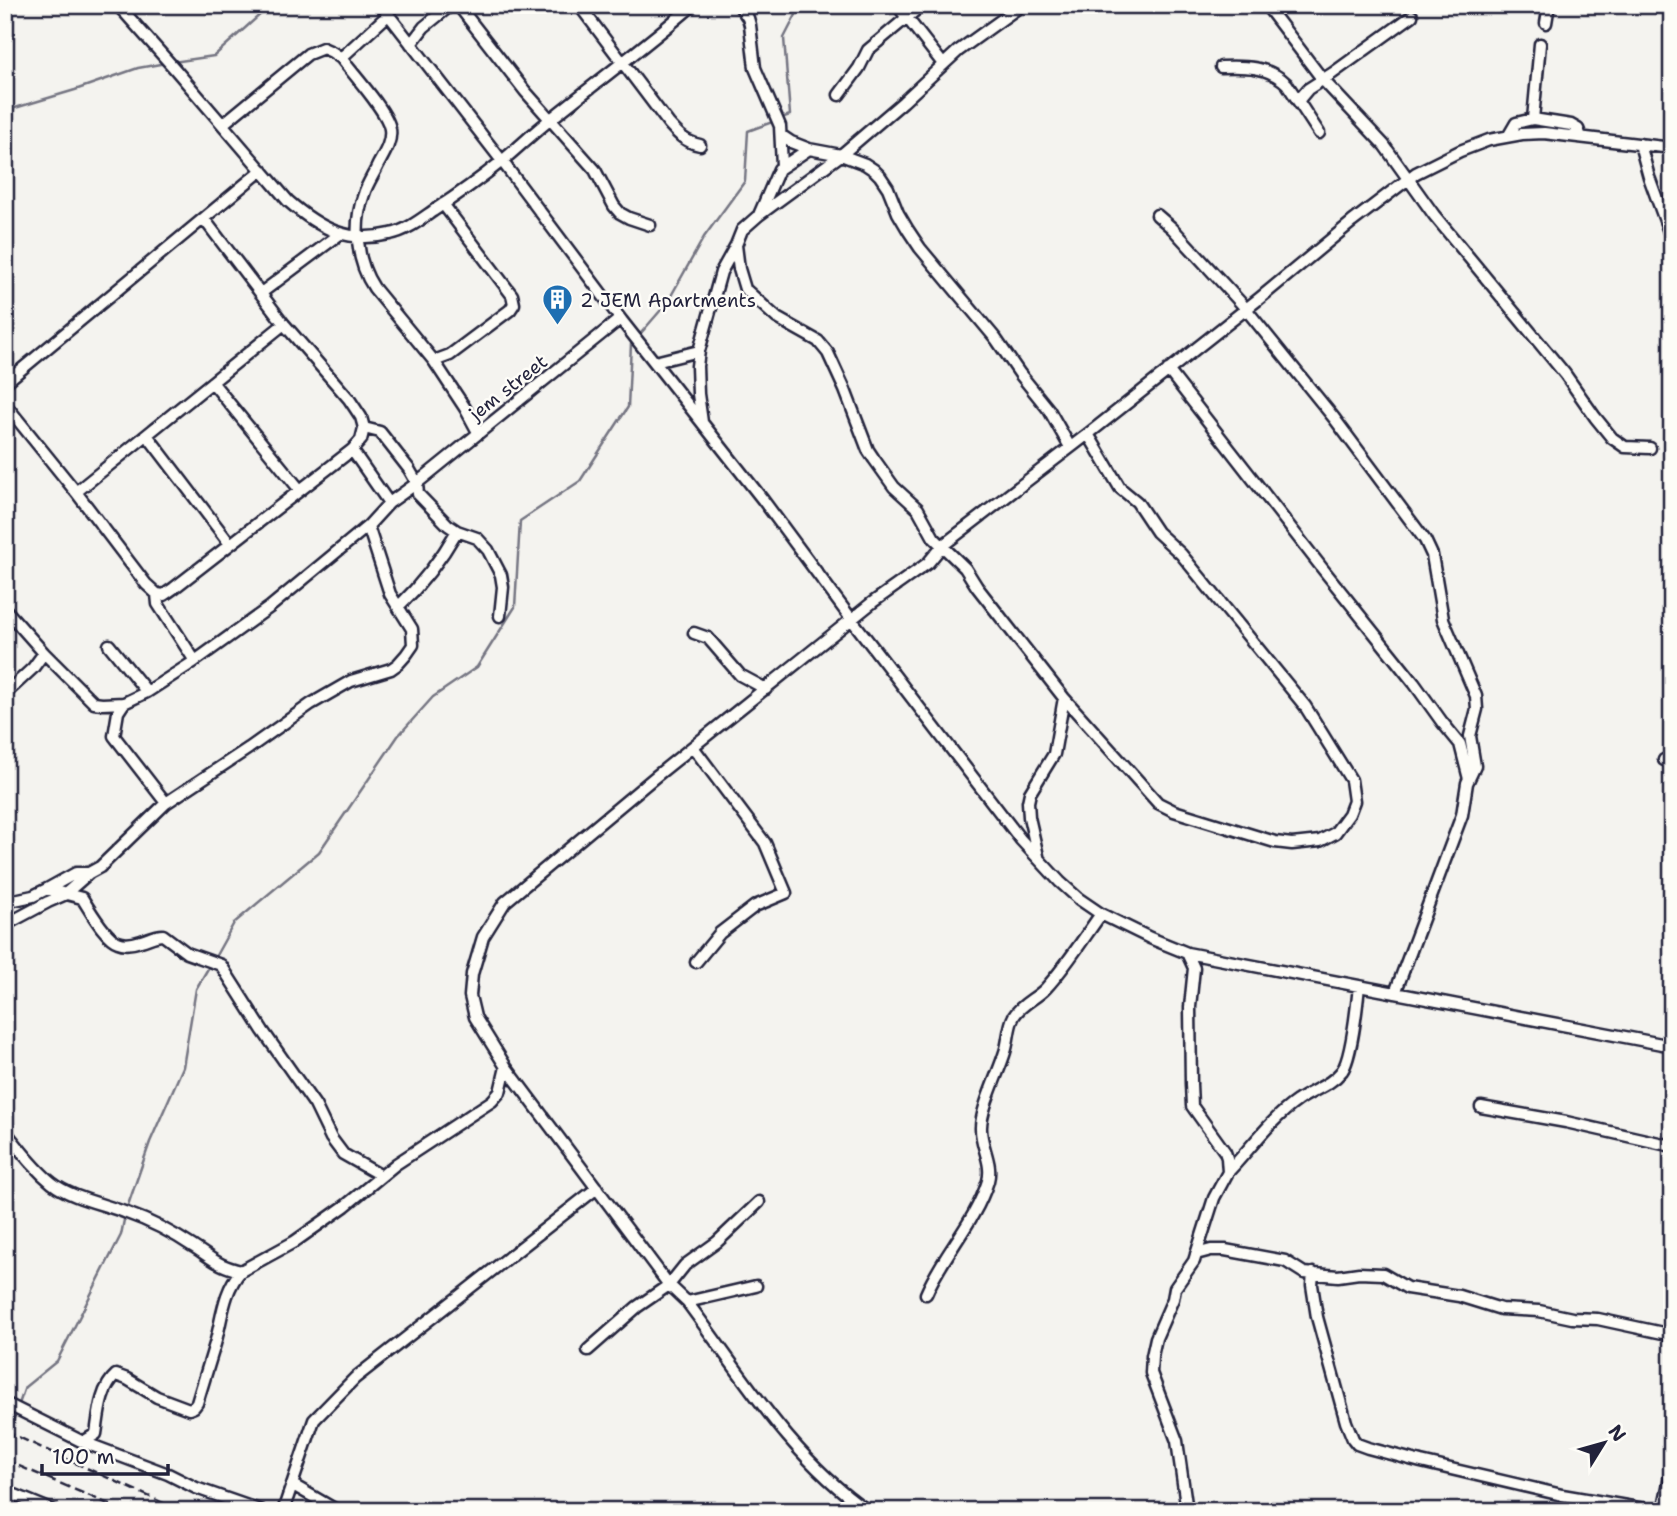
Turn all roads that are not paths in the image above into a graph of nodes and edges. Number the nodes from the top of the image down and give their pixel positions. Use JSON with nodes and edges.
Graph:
{"nodes":[{"id":1,"x":117,"y":5,"type":"edge"},
{"id":2,"x":134,"y":5,"type":"edge"},
{"id":3,"x":381,"y":5,"type":"edge"},
{"id":4,"x":451,"y":5,"type":"edge"},
{"id":5,"x":458,"y":5,"type":"edge"},
{"id":6,"x":579,"y":5,"type":"edge"},
{"id":7,"x":739,"y":5,"type":"edge"},
{"id":8,"x":897,"y":5,"type":"edge"},
{"id":9,"x":922,"y":5,"type":"edge"},
{"id":10,"x":1021,"y":5,"type":"edge"},
{"id":11,"x":1266,"y":5,"type":"edge"},
{"id":12,"x":1549,"y":5,"type":"edge"},
{"id":13,"x":690,"y":6,"type":"edge"},
{"id":14,"x":126,"y":14,"type":"junction"},
{"id":15,"x":388,"y":15,"type":"junction"},
{"id":16,"x":1412,"y":16,"type":"dead end"},
{"id":17,"x":906,"y":18,"type":"junction"},
{"id":18,"x":1546,"y":23,"type":"dead end"},
{"id":19,"x":411,"y":44,"type":"junction"},
{"id":20,"x":1540,"y":44,"type":"dead end"},
{"id":21,"x":341,"y":58,"type":"junction"},
{"id":22,"x":623,"y":63,"type":"junction"},
{"id":23,"x":943,"y":64,"type":"junction"},
{"id":24,"x":1221,"y":67,"type":"dead end"},
{"id":25,"x":1323,"y":80,"type":"junction"},
{"id":26,"x":839,"y":95,"type":"dead end"},
{"id":27,"x":1298,"y":101,"type":"junction"},
{"id":28,"x":550,"y":119,"type":"junction"},
{"id":29,"x":1532,"y":119,"type":"junction"},
{"id":30,"x":223,"y":124,"type":"junction"},
{"id":31,"x":1319,"y":133,"type":"dead end"},
{"id":32,"x":1509,"y":135,"type":"junction"},
{"id":33,"x":782,"y":136,"type":"junction"},
{"id":34,"x":1581,"y":137,"type":"junction"},
{"id":35,"x":1640,"y":144,"type":"junction"},
{"id":36,"x":700,"y":145,"type":"dead end"},
{"id":37,"x":1672,"y":148,"type":"edge"},
{"id":38,"x":809,"y":149,"type":"junction"},
{"id":39,"x":841,"y":155,"type":"junction"},
{"id":40,"x":502,"y":161,"type":"junction"},
{"id":41,"x":782,"y":166,"type":"junction"},
{"id":42,"x":262,"y":170,"type":"junction"},
{"id":43,"x":1409,"y":179,"type":"junction"},
{"id":44,"x":443,"y":204,"type":"junction"},
{"id":45,"x":759,"y":215,"type":"junction"},
{"id":46,"x":1157,"y":215,"type":"dead end"},
{"id":47,"x":204,"y":219,"type":"junction"},
{"id":48,"x":650,"y":225,"type":"dead end"},
{"id":49,"x":340,"y":234,"type":"junction"},
{"id":50,"x":357,"y":237,"type":"junction"},
{"id":51,"x":1672,"y":240,"type":"edge"},
{"id":52,"x":736,"y":245,"type":"junction"},
{"id":53,"x":261,"y":293,"type":"junction"},
{"id":54,"x":1246,"y":309,"type":"junction"},
{"id":55,"x":620,"y":319,"type":"junction"},
{"id":56,"x":285,"y":324,"type":"junction"},
{"id":57,"x":699,"y":351,"type":"junction"},
{"id":58,"x":434,"y":361,"type":"junction"},
{"id":59,"x":654,"y":362,"type":"junction"},
{"id":60,"x":1168,"y":370,"type":"junction"},
{"id":61,"x":212,"y":382,"type":"junction"},
{"id":62,"x":5,"y":383,"type":"edge"},
{"id":63,"x":5,"y":404,"type":"edge"},
{"id":64,"x":702,"y":424,"type":"junction"},
{"id":65,"x":364,"y":428,"type":"junction"},
{"id":66,"x":478,"y":432,"type":"junction"},
{"id":67,"x":1087,"y":434,"type":"junction"},
{"id":68,"x":147,"y":435,"type":"junction"},
{"id":69,"x":1070,"y":447,"type":"junction"},
{"id":70,"x":1650,"y":448,"type":"dead end"},
{"id":71,"x":352,"y":450,"type":"junction"},
{"id":72,"x":417,"y":483,"type":"junction"},
{"id":73,"x":300,"y":490,"type":"junction"},
{"id":74,"x":76,"y":492,"type":"junction"},
{"id":75,"x":389,"y":503,"type":"junction"},
{"id":76,"x":368,"y":526,"type":"junction"},
{"id":77,"x":457,"y":531,"type":"junction"},
{"id":78,"x":230,"y":544,"type":"junction"},
{"id":79,"x":942,"y":546,"type":"junction"},
{"id":80,"x":157,"y":594,"type":"junction"},
{"id":81,"x":398,"y":607,"type":"junction"},
{"id":82,"x":5,"y":609,"type":"edge"},
{"id":83,"x":500,"y":615,"type":"dead end"},
{"id":84,"x":852,"y":620,"type":"junction"},
{"id":85,"x":694,"y":633,"type":"dead end"},
{"id":86,"x":109,"y":645,"type":"dead end"},
{"id":87,"x":44,"y":653,"type":"junction"},
{"id":88,"x":195,"y":661,"type":"junction"},
{"id":89,"x":766,"y":689,"type":"junction"},
{"id":90,"x":147,"y":692,"type":"junction"},
{"id":91,"x":5,"y":694,"type":"edge"},
{"id":92,"x":1064,"y":698,"type":"junction"},
{"id":93,"x":124,"y":703,"type":"junction"},
{"id":94,"x":693,"y":747,"type":"junction"},
{"id":95,"x":1469,"y":779,"type":"junction"},
{"id":96,"x":166,"y":803,"type":"junction"},
{"id":97,"x":1039,"y":860,"type":"junction"},
{"id":98,"x":89,"y":873,"type":"junction"},
{"id":99,"x":47,"y":889,"type":"junction"},
{"id":100,"x":64,"y":895,"type":"junction"},
{"id":101,"x":5,"y":902,"type":"edge"},
{"id":102,"x":1101,"y":914,"type":"junction"},
{"id":103,"x":5,"y":925,"type":"edge"},
{"id":104,"x":1187,"y":953,"type":"junction"},
{"id":105,"x":696,"y":962,"type":"dead end"},
{"id":106,"x":1359,"y":986,"type":"junction"},
{"id":107,"x":1395,"y":993,"type":"junction"},
{"id":108,"x":1672,"y":1046,"type":"edge"},
{"id":109,"x":506,"y":1067,"type":"junction"},
{"id":110,"x":1481,"y":1107,"type":"dead end"},
{"id":111,"x":5,"y":1131,"type":"edge"},
{"id":112,"x":1672,"y":1146,"type":"edge"},
{"id":113,"x":1228,"y":1172,"type":"junction"},
{"id":114,"x":380,"y":1175,"type":"junction"},
{"id":115,"x":597,"y":1188,"type":"junction"},
{"id":116,"x":759,"y":1202,"type":"dead end"},
{"id":117,"x":1196,"y":1254,"type":"junction"},
{"id":118,"x":241,"y":1272,"type":"junction"},
{"id":119,"x":1313,"y":1273,"type":"junction"},
{"id":120,"x":669,"y":1285,"type":"junction"},
{"id":121,"x":756,"y":1286,"type":"dead end"},
{"id":122,"x":926,"y":1294,"type":"dead end"},
{"id":123,"x":687,"y":1301,"type":"junction"},
{"id":124,"x":1672,"y":1335,"type":"edge"},
{"id":125,"x":588,"y":1350,"type":"dead end"},
{"id":126,"x":5,"y":1403,"type":"edge"},
{"id":127,"x":83,"y":1442,"type":"junction"},
{"id":128,"x":1672,"y":1468,"type":"edge"},
{"id":129,"x":293,"y":1485,"type":"junction"},
{"id":130,"x":5,"y":1491,"type":"edge"},
{"id":131,"x":54,"y":1511,"type":"edge"},
{"id":132,"x":262,"y":1511,"type":"edge"},
{"id":133,"x":283,"y":1511,"type":"edge"},
{"id":134,"x":338,"y":1511,"type":"edge"},
{"id":135,"x":868,"y":1511,"type":"edge"},
{"id":136,"x":1187,"y":1511,"type":"edge"},
{"id":137,"x":1656,"y":1511,"type":"edge"},
{"id":138,"x":1663,"y":1511,"type":"edge"}],
"edges":[{"from":1,"to":14,"type":"street"},
{"from":2,"to":14,"type":"street"},
{"from":3,"to":15,"type":"street"},
{"from":4,"to":19,"type":"street"},
{"from":5,"to":28,"type":"street"},
{"from":6,"to":22,"type":"street"},
{"from":7,"to":33,"type":"street"},
{"from":8,"to":17,"type":"street"},
{"from":9,"to":17,"type":"street"},
{"from":10,"to":23,"type":"street"},
{"from":11,"to":25,"type":"street"},
{"from":12,"to":18,"type":"street"},
{"from":13,"to":22,"type":"street"},
{"from":14,"to":30,"type":"street"},
{"from":15,"to":19,"type":"street"},
{"from":15,"to":21,"type":"street"},
{"from":16,"to":25,"type":"street"},
{"from":17,"to":23,"type":"street"},
{"from":17,"to":26,"type":"street"},
{"from":19,"to":40,"type":"street"},
{"from":20,"to":29,"type":"street"},
{"from":21,"to":30,"type":"street"},
{"from":21,"to":50,"type":"street"},
{"from":22,"to":28,"type":"street"},
{"from":22,"to":36,"type":"street"},
{"from":23,"to":39,"type":"street"},
{"from":24,"to":27,"type":"street"},
{"from":25,"to":27,"type":"street"},
{"from":25,"to":43,"type":"street"},
{"from":27,"to":31,"type":"street"},
{"from":28,"to":40,"type":"street"},
{"from":28,"to":48,"type":"street"},
{"from":29,"to":32,"type":"street"},
{"from":29,"to":34,"type":"street"},
{"from":30,"to":42,"type":"street"},
{"from":32,"to":34,"type":"street"},
{"from":32,"to":43,"type":"street"},
{"from":33,"to":38,"type":"street"},
{"from":33,"to":41,"type":"street"},
{"from":34,"to":35,"type":"street"},
{"from":35,"to":37,"type":"street"},
{"from":35,"to":51,"type":"street"},
{"from":38,"to":39,"type":"street"},
{"from":38,"to":41,"type":"street"},
{"from":39,"to":45,"type":"street"},
{"from":39,"to":69,"type":"street"},
{"from":40,"to":44,"type":"street"},
{"from":40,"to":55,"type":"street"},
{"from":41,"to":45,"type":"street"},
{"from":42,"to":47,"type":"street"},
{"from":42,"to":49,"type":"street"},
{"from":43,"to":54,"type":"street"},
{"from":43,"to":70,"type":"street"},
{"from":44,"to":50,"type":"street"},
{"from":44,"to":58,"type":"street"},
{"from":45,"to":52,"type":"street"},
{"from":46,"to":54,"type":"street"},
{"from":47,"to":53,"type":"street"},
{"from":47,"to":62,"type":"street"},
{"from":49,"to":50,"type":"street"},
{"from":49,"to":53,"type":"street"},
{"from":50,"to":58,"type":"street"},
{"from":52,"to":57,"type":"street"},
{"from":52,"to":79,"type":"street"},
{"from":53,"to":56,"type":"street"},
{"from":54,"to":60,"type":"street"},
{"from":54,"to":95,"type":"street"},
{"from":55,"to":59,"type":"street"},
{"from":55,"to":66,"type":"street","name":"jem street"},
{"from":56,"to":61,"type":"street"},
{"from":56,"to":65,"type":"street"},
{"from":57,"to":59,"type":"street"},
{"from":57,"to":64,"type":"street"},
{"from":58,"to":66,"type":"street"},
{"from":59,"to":64,"type":"street"},
{"from":60,"to":67,"type":"street"},
{"from":60,"to":95,"type":"street"},
{"from":61,"to":68,"type":"street"},
{"from":61,"to":73,"type":"street"},
{"from":63,"to":74,"type":"street"},
{"from":64,"to":84,"type":"street"},
{"from":65,"to":71,"type":"street"},
{"from":65,"to":72,"type":"street"},
{"from":66,"to":72,"type":"street","name":"jem street"},
{"from":67,"to":69,"type":"street"},
{"from":67,"to":92,"type":"street"},
{"from":68,"to":74,"type":"street"},
{"from":68,"to":78,"type":"street"},
{"from":69,"to":79,"type":"street"},
{"from":71,"to":73,"type":"street"},
{"from":71,"to":75,"type":"street"},
{"from":72,"to":75,"type":"street","name":"jem street"},
{"from":72,"to":77,"type":"street"},
{"from":73,"to":78,"type":"street"},
{"from":74,"to":80,"type":"street"},
{"from":75,"to":76,"type":"street","name":"jem street"},
{"from":76,"to":81,"type":"street"},
{"from":76,"to":88,"type":"street","name":"jem street"},
{"from":77,"to":81,"type":"street"},
{"from":77,"to":83,"type":"street"},
{"from":78,"to":80,"type":"street"},
{"from":79,"to":84,"type":"street"},
{"from":79,"to":92,"type":"street"},
{"from":80,"to":88,"type":"street"},
{"from":81,"to":96,"type":"street"},
{"from":82,"to":87,"type":"street"},
{"from":84,"to":89,"type":"street"},
{"from":84,"to":97,"type":"street"},
{"from":85,"to":89,"type":"street"},
{"from":86,"to":90,"type":"street"},
{"from":87,"to":91,"type":"street"},
{"from":87,"to":93,"type":"street"},
{"from":88,"to":90,"type":"street","name":"jem street"},
{"from":89,"to":94,"type":"street"},
{"from":90,"to":93,"type":"street","name":"jem street"},
{"from":92,"to":97,"type":"street"},
{"from":93,"to":96,"type":"street"},
{"from":94,"to":105,"type":"street"},
{"from":94,"to":109,"type":"street"},
{"from":95,"to":107,"type":"street"},
{"from":96,"to":98,"type":"street"},
{"from":97,"to":102,"type":"street"},
{"from":98,"to":99,"type":"street"},
{"from":98,"to":100,"type":"street"},
{"from":99,"to":100,"type":"street"},
{"from":99,"to":101,"type":"street"},
{"from":100,"to":103,"type":"street"},
{"from":100,"to":114,"type":"street"},
{"from":102,"to":104,"type":"street"},
{"from":102,"to":122,"type":"street"},
{"from":104,"to":106,"type":"street"},
{"from":104,"to":113,"type":"street"},
{"from":106,"to":107,"type":"street"},
{"from":106,"to":113,"type":"street"},
{"from":107,"to":108,"type":"street"},
{"from":109,"to":114,"type":"street"},
{"from":109,"to":115,"type":"street"},
{"from":110,"to":112,"type":"street"},
{"from":111,"to":118,"type":"street"},
{"from":113,"to":117,"type":"street"},
{"from":114,"to":118,"type":"street"},
{"from":115,"to":120,"type":"street"},
{"from":115,"to":129,"type":"street"},
{"from":116,"to":120,"type":"street"},
{"from":117,"to":119,"type":"street"},
{"from":117,"to":136,"type":"street"},
{"from":118,"to":127,"type":"street"},
{"from":119,"to":124,"type":"street"},
{"from":119,"to":137,"type":"street"},
{"from":120,"to":123,"type":"street"},
{"from":120,"to":125,"type":"street"},
{"from":121,"to":123,"type":"street"},
{"from":123,"to":135,"type":"street"},
{"from":126,"to":127,"type":"street"},
{"from":127,"to":132,"type":"street"},
{"from":128,"to":138,"type":"street"},
{"from":129,"to":133,"type":"street"},
{"from":129,"to":134,"type":"street"},
{"from":130,"to":131,"type":"street"}]}
